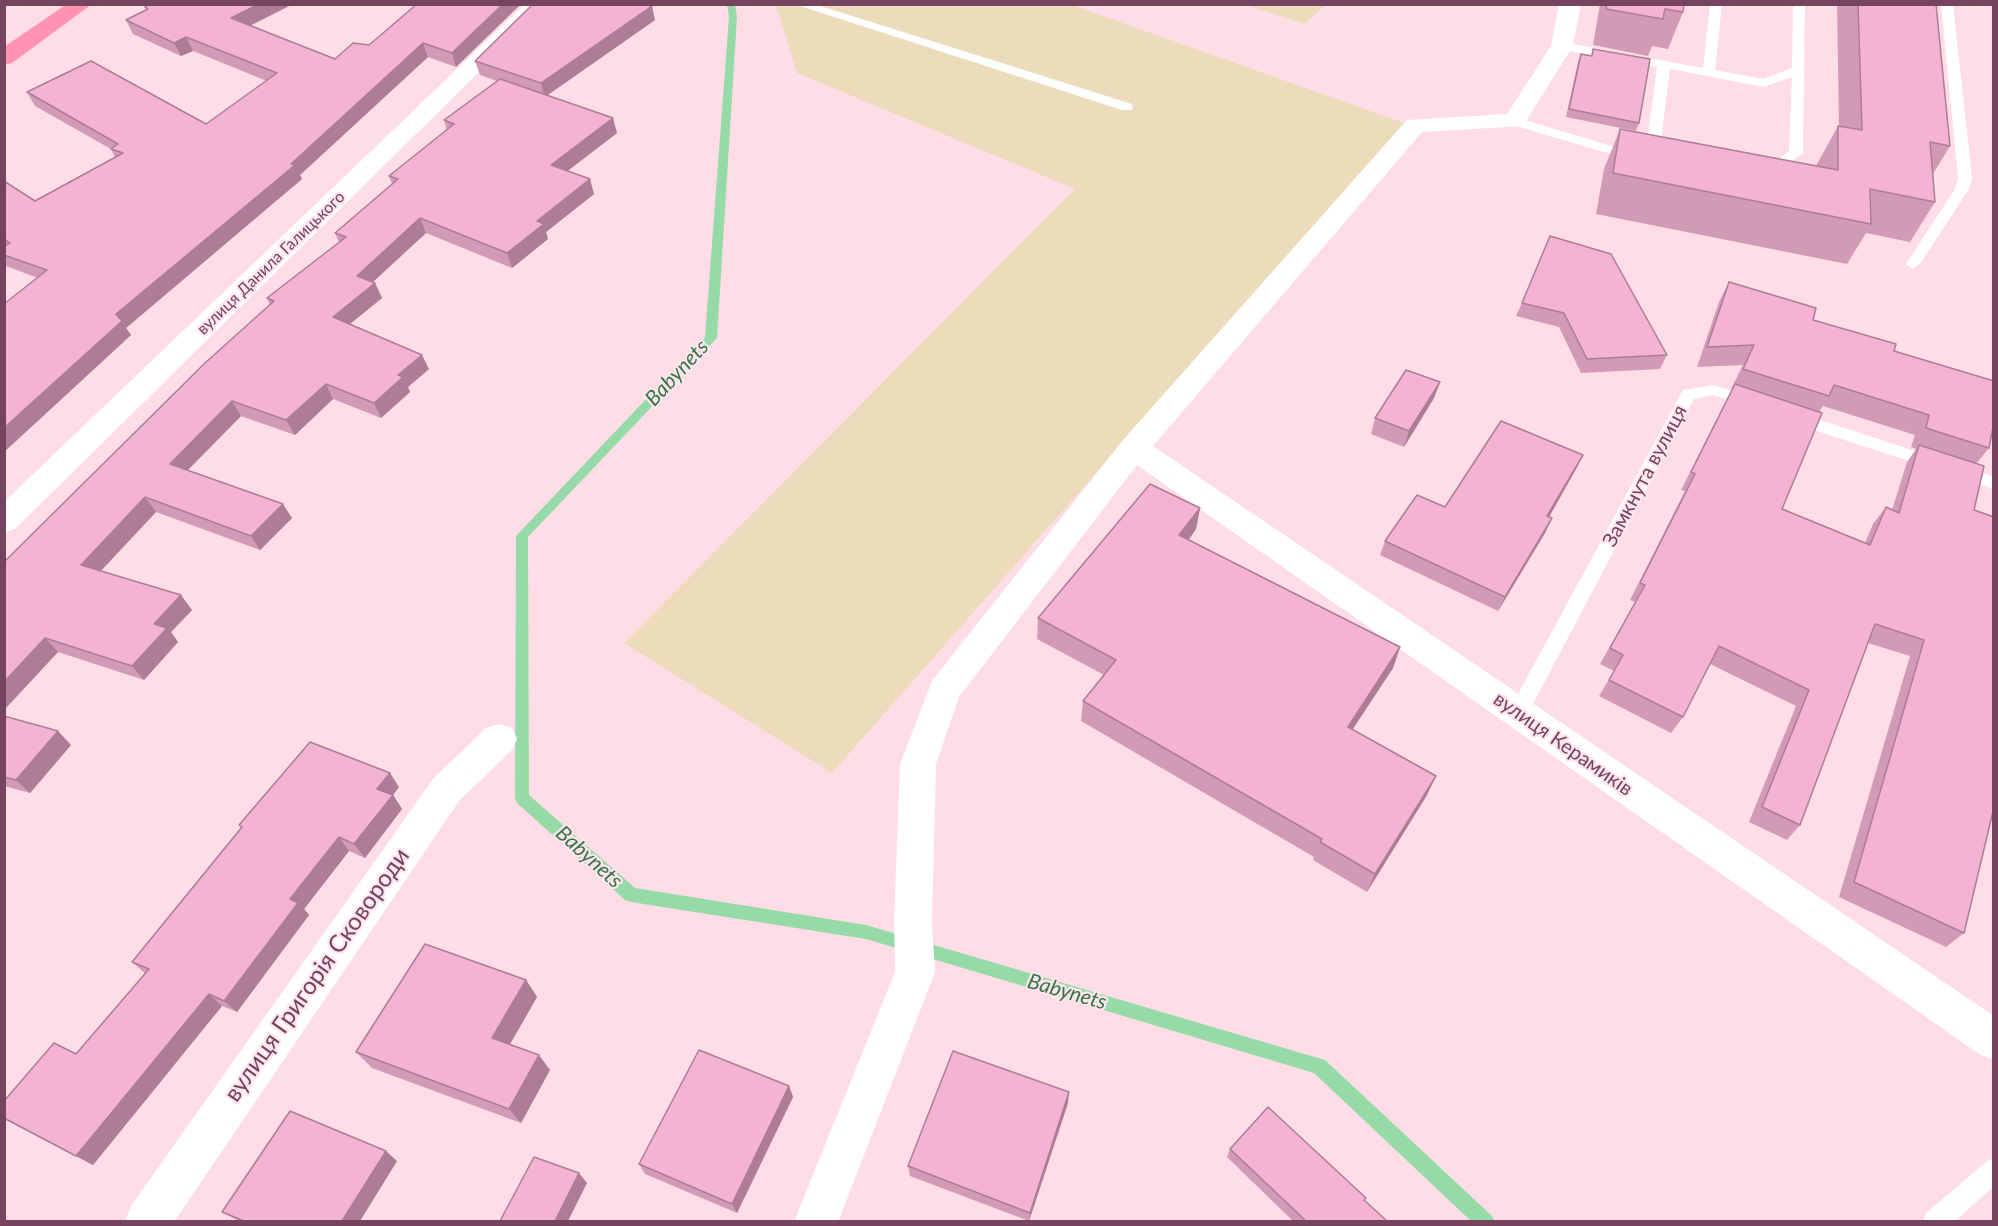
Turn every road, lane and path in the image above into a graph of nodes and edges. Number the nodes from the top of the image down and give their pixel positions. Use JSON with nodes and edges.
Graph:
{"nodes":[{"id":1,"x":82,"y":4,"type":"edge"},
{"id":2,"x":538,"y":4,"type":"edge"},
{"id":3,"x":800,"y":4,"type":"edge"},
{"id":4,"x":1570,"y":4,"type":"edge"},
{"id":5,"x":1716,"y":4,"type":"edge"},
{"id":6,"x":1799,"y":4,"type":"edge"},
{"id":7,"x":1947,"y":4,"type":"edge"},
{"id":8,"x":1562,"y":46,"type":"junction"},
{"id":9,"x":4,"y":58,"type":"edge"},
{"id":10,"x":1664,"y":64,"type":"junction"},
{"id":11,"x":1798,"y":70,"type":"junction"},
{"id":12,"x":1709,"y":72,"type":"junction"},
{"id":13,"x":1127,"y":107,"type":"dead end"},
{"id":14,"x":1515,"y":121,"type":"junction"},
{"id":15,"x":1750,"y":175,"type":"edge"},
{"id":16,"x":1913,"y":264,"type":"dead end"},
{"id":17,"x":1134,"y":448,"type":"junction"},
{"id":18,"x":1994,"y":483,"type":"edge"},
{"id":19,"x":4,"y":521,"type":"edge"},
{"id":20,"x":1518,"y":713,"type":"junction"},
{"id":21,"x":499,"y":739,"type":"dead end"},
{"id":22,"x":1994,"y":1040,"type":"edge"},
{"id":23,"x":1994,"y":1170,"type":"edge"},
{"id":24,"x":147,"y":1221,"type":"edge"},
{"id":25,"x":816,"y":1221,"type":"edge"},
{"id":26,"x":1935,"y":1221,"type":"edge"}],
"edges":[{"from":1,"to":9,"type":"main road"},
{"from":2,"to":19,"type":"street","name":"вулиця Данила Галицького"},
{"from":3,"to":13,"type":"lane"},
{"from":4,"to":8,"type":"street"},
{"from":5,"to":12,"type":"lane"},
{"from":6,"to":11,"type":"lane"},
{"from":7,"to":16,"type":"lane"},
{"from":8,"to":10,"type":"lane"},
{"from":8,"to":14,"type":"street"},
{"from":10,"to":12,"type":"lane"},
{"from":10,"to":14,"type":"lane"},
{"from":11,"to":12,"type":"lane"},
{"from":11,"to":15,"type":"lane"},
{"from":14,"to":17,"type":"street"},
{"from":17,"to":20,"type":"street","name":"вулиця Керамиків"},
{"from":17,"to":25,"type":"street"},
{"from":18,"to":20,"type":"lane","name":"Замкнута вулиця"},
{"from":20,"to":22,"type":"street","name":"вулиця Керамиків"},
{"from":21,"to":24,"type":"street","name":"вулиця Григорія Сковороди"},
{"from":23,"to":26,"type":"lane"}]}
